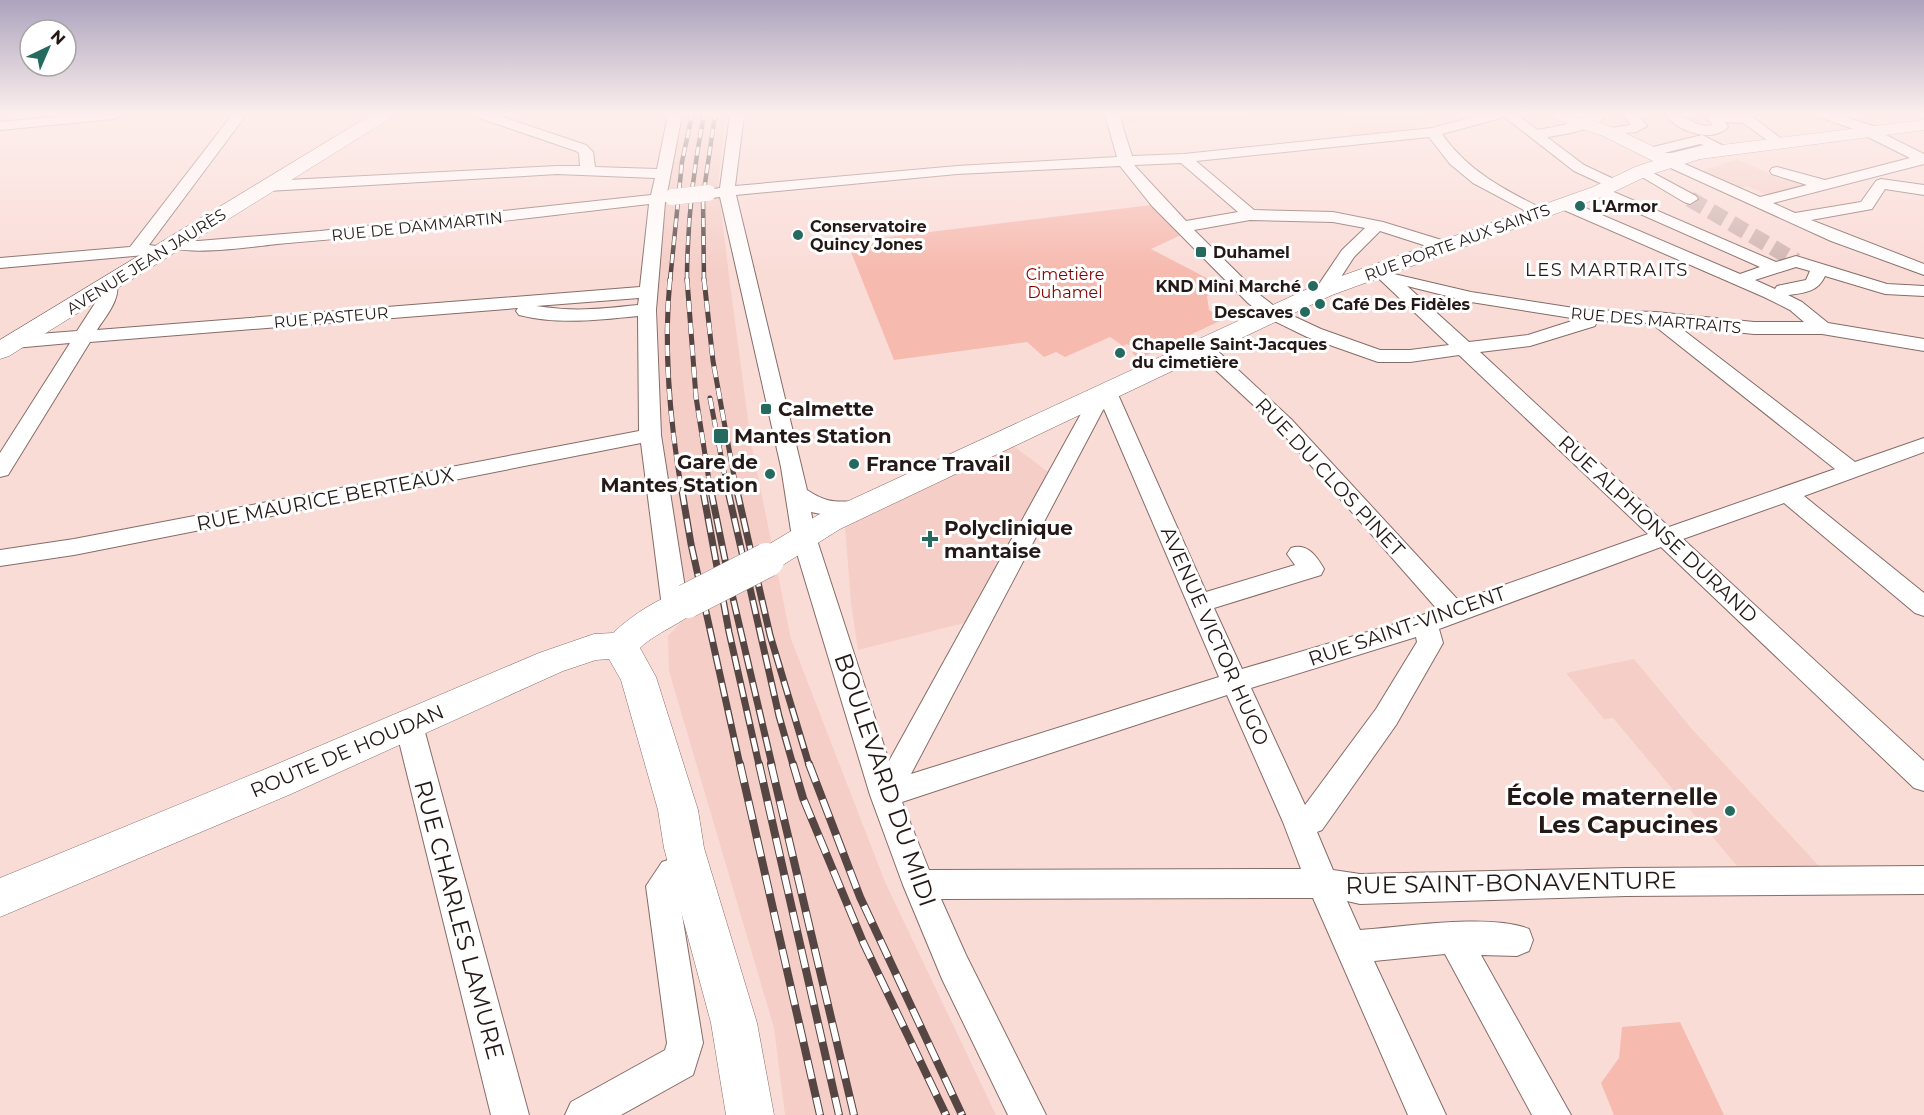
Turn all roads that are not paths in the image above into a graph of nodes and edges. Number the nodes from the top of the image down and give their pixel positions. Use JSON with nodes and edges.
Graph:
{"nodes":[{"id":1,"x":200,"y":167,"type":"edge"},
{"id":2,"x":299,"y":167,"type":"edge"},
{"id":3,"x":589,"y":167,"type":"edge"},
{"id":4,"x":664,"y":167,"type":"edge"},
{"id":5,"x":731,"y":167,"type":"edge"},
{"id":6,"x":1013,"y":167,"type":"edge"},
{"id":7,"x":1127,"y":167,"type":"edge"},
{"id":8,"x":1194,"y":167,"type":"edge"},
{"id":9,"x":1460,"y":167,"type":"edge"},
{"id":10,"x":1487,"y":167,"type":"edge"},
{"id":11,"x":1578,"y":167,"type":"edge"},
{"id":12,"x":1649,"y":167,"type":"edge"},
{"id":13,"x":1693,"y":167,"type":"edge"},
{"id":14,"x":1896,"y":167,"type":"edge"},
{"id":15,"x":588,"y":171,"type":"junction"},
{"id":16,"x":1642,"y":171,"type":"junction"},
{"id":17,"x":1777,"y":171,"type":"dead end"},
{"id":18,"x":662,"y":174,"type":"junction"},
{"id":19,"x":1824,"y":185,"type":"junction"},
{"id":20,"x":268,"y":186,"type":"junction"},
{"id":21,"x":1606,"y":187,"type":"junction"},
{"id":22,"x":1924,"y":190,"type":"edge"},
{"id":23,"x":728,"y":191,"type":"junction"},
{"id":24,"x":666,"y":197,"type":"junction"},
{"id":25,"x":1690,"y":200,"type":"tunnel mouth"},
{"id":26,"x":1760,"y":202,"type":"junction"},
{"id":27,"x":1560,"y":204,"type":"junction"},
{"id":28,"x":1538,"y":212,"type":"junction"},
{"id":29,"x":1250,"y":215,"type":"junction"},
{"id":30,"x":1794,"y":218,"type":"junction"},
{"id":31,"x":1377,"y":225,"type":"junction"},
{"id":32,"x":1182,"y":227,"type":"junction"},
{"id":33,"x":1442,"y":246,"type":"junction"},
{"id":34,"x":168,"y":248,"type":"junction"},
{"id":35,"x":135,"y":252,"type":"junction"},
{"id":36,"x":0,"y":263,"type":"edge"},
{"id":37,"x":1775,"y":268,"type":"junction"},
{"id":38,"x":1820,"y":269,"type":"junction"},
{"id":39,"x":1924,"y":270,"type":"edge"},
{"id":40,"x":1385,"y":274,"type":"junction"},
{"id":41,"x":1739,"y":280,"type":"junction"},
{"id":42,"x":109,"y":284,"type":"junction"},
{"id":43,"x":1885,"y":289,"type":"junction"},
{"id":44,"x":1324,"y":290,"type":"junction"},
{"id":45,"x":1783,"y":290,"type":"dead end"},
{"id":46,"x":1924,"y":291,"type":"edge"},
{"id":47,"x":647,"y":301,"type":"junction"},
{"id":48,"x":1924,"y":302,"type":"edge"},
{"id":49,"x":1272,"y":313,"type":"junction"},
{"id":50,"x":1587,"y":315,"type":"junction"},
{"id":51,"x":1656,"y":318,"type":"junction"},
{"id":52,"x":1822,"y":328,"type":"junction"},
{"id":53,"x":82,"y":337,"type":"junction"},
{"id":54,"x":1924,"y":345,"type":"edge"},
{"id":55,"x":7,"y":346,"type":"edge"},
{"id":56,"x":1201,"y":346,"type":"junction"},
{"id":57,"x":1465,"y":350,"type":"junction"},
{"id":58,"x":1107,"y":390,"type":"junction"},
{"id":59,"x":1089,"y":418,"type":"junction"},
{"id":60,"x":1119,"y":419,"type":"junction"},
{"id":61,"x":650,"y":435,"type":"junction"},
{"id":62,"x":1924,"y":445,"type":"edge"},
{"id":63,"x":0,"y":470,"type":"edge"},
{"id":64,"x":1851,"y":470,"type":"junction"},
{"id":65,"x":1787,"y":493,"type":"junction"},
{"id":66,"x":797,"y":494,"type":"junction"},
{"id":67,"x":859,"y":509,"type":"junction"},
{"id":68,"x":804,"y":537,"type":"junction"},
{"id":69,"x":1666,"y":537,"type":"junction"},
{"id":70,"x":1299,"y":554,"type":"dead end"},
{"id":71,"x":0,"y":558,"type":"edge"},
{"id":72,"x":1198,"y":603,"type":"junction"},
{"id":73,"x":681,"y":604,"type":"junction"},
{"id":74,"x":1924,"y":607,"type":"edge"},
{"id":75,"x":1454,"y":612,"type":"junction"},
{"id":76,"x":1423,"y":625,"type":"junction"},
{"id":77,"x":625,"y":653,"type":"junction"},
{"id":78,"x":1235,"y":682,"type":"junction"},
{"id":79,"x":409,"y":725,"type":"junction"},
{"id":80,"x":1924,"y":779,"type":"edge"},
{"id":81,"x":885,"y":795,"type":"junction"},
{"id":82,"x":1298,"y":822,"type":"junction"},
{"id":83,"x":686,"y":858,"type":"junction"},
{"id":84,"x":1924,"y":880,"type":"edge"},
{"id":85,"x":1322,"y":883,"type":"junction"},
{"id":86,"x":919,"y":885,"type":"junction"},
{"id":87,"x":0,"y":898,"type":"edge"},
{"id":88,"x":1454,"y":938,"type":"junction"},
{"id":89,"x":1517,"y":940,"type":"dead end"},
{"id":90,"x":1351,"y":947,"type":"junction"},
{"id":91,"x":622,"y":1105,"type":"edge"},
{"id":92,"x":510,"y":1115,"type":"edge"},
{"id":93,"x":584,"y":1115,"type":"edge"},
{"id":94,"x":750,"y":1115,"type":"edge"},
{"id":95,"x":1027,"y":1115,"type":"edge"},
{"id":96,"x":1427,"y":1115,"type":"edge"},
{"id":97,"x":1552,"y":1115,"type":"edge"}],
"edges":[{"from":1,"to":35,"type":"street"},
{"from":2,"to":20,"type":"main road","name":"AVENUE JEAN JAURÈS"},
{"from":3,"to":15,"type":"street"},
{"from":4,"to":18,"type":"street"},
{"from":5,"to":23,"type":"street","name":"BOULEVARD DU MIDI"},
{"from":6,"to":23,"type":"street","name":"RUE DE DAMMARTIN"},
{"from":7,"to":32,"type":"street"},
{"from":8,"to":29,"type":"street"},
{"from":9,"to":28,"type":"street"},
{"from":10,"to":27,"type":"street"},
{"from":11,"to":21,"type":"street"},
{"from":12,"to":16,"type":"main road","name":"RUE PORTE AUX SAINTS"},
{"from":13,"to":26,"type":"street"},
{"from":14,"to":19,"type":"street"},
{"from":15,"to":18,"type":"street"},
{"from":15,"to":20,"type":"street"},
{"from":16,"to":21,"type":"main road","name":"RUE PORTE AUX SAINTS"},
{"from":16,"to":25,"type":"street"},
{"from":17,"to":19,"type":"street"},
{"from":18,"to":24,"type":"street"},
{"from":19,"to":26,"type":"street"},
{"from":20,"to":34,"type":"main road","name":"AVENUE JEAN JAURÈS"},
{"from":21,"to":27,"type":"main road","name":"RUE PORTE AUX SAINTS"},
{"from":21,"to":37,"type":"street"},
{"from":22,"to":30,"type":"street"},
{"from":23,"to":24,"type":"street","name":"RUE DE DAMMARTIN","bridge":true},
{"from":23,"to":66,"type":"street","name":"BOULEVARD DU MIDI"},
{"from":24,"to":34,"type":"street","name":"RUE DE DAMMARTIN"},
{"from":24,"to":47,"type":"street"},
{"from":26,"to":30,"type":"street"},
{"from":27,"to":28,"type":"main road","name":"RUE PORTE AUX SAINTS"},
{"from":27,"to":41,"type":"street"},
{"from":28,"to":33,"type":"main road","name":"RUE PORTE AUX SAINTS"},
{"from":29,"to":31,"type":"street"},
{"from":29,"to":32,"type":"street"},
{"from":30,"to":39,"type":"street"},
{"from":31,"to":33,"type":"street"},
{"from":31,"to":44,"type":"street"},
{"from":32,"to":49,"type":"street"},
{"from":33,"to":40,"type":"main road","name":"RUE PORTE AUX SAINTS"},
{"from":34,"to":35,"type":"street","name":"RUE DE DAMMARTIN"},
{"from":34,"to":42,"type":"main road","name":"AVENUE JEAN JAURÈS"},
{"from":35,"to":36,"type":"street","name":"RUE DE DAMMARTIN"},
{"from":37,"to":38,"type":"street"},
{"from":37,"to":41,"type":"street"},
{"from":38,"to":43,"type":"street"},
{"from":38,"to":45,"type":"street"},
{"from":40,"to":44,"type":"main road","name":"RUE PORTE AUX SAINTS"},
{"from":40,"to":50,"type":"street","name":"RUE DES MARTRAITS"},
{"from":40,"to":57,"type":"street","name":"RUE ALPHONSE DURAND"},
{"from":41,"to":52,"type":"street"},
{"from":42,"to":53,"type":"street"},
{"from":42,"to":55,"type":"main road","name":"AVENUE JEAN JAURÈS"},
{"from":43,"to":46,"type":"street"},
{"from":43,"to":48,"type":"street"},
{"from":44,"to":49,"type":"main road","name":"RUE PORTE AUX SAINTS"},
{"from":47,"to":53,"type":"street","name":"RUE PASTEUR"},
{"from":47,"to":61,"type":"street"},
{"from":49,"to":56,"type":"main road","name":"RUE PORTE AUX SAINTS"},
{"from":49,"to":57,"type":"street"},
{"from":50,"to":51,"type":"street","name":"RUE DES MARTRAITS"},
{"from":50,"to":57,"type":"street"},
{"from":51,"to":52,"type":"street","name":"RUE DES MARTRAITS"},
{"from":51,"to":64,"type":"street"},
{"from":52,"to":54,"type":"street","name":"RUE DES MARTRAITS"},
{"from":53,"to":55,"type":"street","name":"RUE PASTEUR"},
{"from":53,"to":63,"type":"street"},
{"from":56,"to":58,"type":"main road","name":"RUE PORTE AUX SAINTS"},
{"from":56,"to":75,"type":"street","name":"RUE DU CLOS PINET"},
{"from":57,"to":69,"type":"street","name":"RUE ALPHONSE DURAND"},
{"from":58,"to":59,"type":"street"},
{"from":58,"to":60,"type":"street","name":"AVENUE VICTOR HUGO"},
{"from":58,"to":67,"type":"main road","name":"RUE PORTE AUX SAINTS"},
{"from":59,"to":60,"type":"street"},
{"from":59,"to":81,"type":"street"},
{"from":60,"to":72,"type":"street","name":"AVENUE VICTOR HUGO"},
{"from":61,"to":71,"type":"street","name":"RUE MAURICE BERTEAUX"},
{"from":61,"to":73,"type":"street"},
{"from":62,"to":64,"type":"street","name":"RUE SAINT-VINCENT"},
{"from":64,"to":65,"type":"street","name":"RUE SAINT-VINCENT"},
{"from":65,"to":69,"type":"street","name":"RUE SAINT-VINCENT"},
{"from":65,"to":74,"type":"street"},
{"from":66,"to":67,"type":"street"},
{"from":66,"to":68,"type":"street","name":"BOULEVARD DU MIDI"},
{"from":67,"to":68,"type":"main road","name":"RUE PORTE AUX SAINTS"},
{"from":68,"to":73,"type":"main road","name":"RUE PORTE AUX SAINTS","bridge":true},
{"from":68,"to":81,"type":"street","name":"BOULEVARD DU MIDI"},
{"from":69,"to":75,"type":"street","name":"RUE SAINT-VINCENT"},
{"from":69,"to":80,"type":"street","name":"RUE ALPHONSE DURAND"},
{"from":70,"to":72,"type":"street"},
{"from":72,"to":78,"type":"street","name":"AVENUE VICTOR HUGO"},
{"from":73,"to":77,"type":"main road"},
{"from":75,"to":76,"type":"street","name":"RUE SAINT-VINCENT"},
{"from":76,"to":78,"type":"street","name":"RUE SAINT-VINCENT"},
{"from":76,"to":82,"type":"street"},
{"from":77,"to":79,"type":"main road","name":"ROUTE DE HOUDAN"},
{"from":77,"to":83,"type":"main road"},
{"from":78,"to":81,"type":"street","name":"RUE SAINT-VINCENT"},
{"from":78,"to":82,"type":"street","name":"AVENUE VICTOR HUGO"},
{"from":79,"to":87,"type":"main road","name":"ROUTE DE HOUDAN"},
{"from":79,"to":92,"type":"street","name":"RUE CHARLES LAMURE"},
{"from":81,"to":86,"type":"street","name":"BOULEVARD DU MIDI"},
{"from":82,"to":85,"type":"street","name":"AVENUE VICTOR HUGO"},
{"from":83,"to":91,"type":"street"},
{"from":83,"to":94,"type":"main road"},
{"from":84,"to":85,"type":"street","name":"RUE SAINT-BONAVENTURE"},
{"from":85,"to":86,"type":"street","name":"RUE SAINT-BONAVENTURE"},
{"from":85,"to":90,"type":"street","name":"AVENUE VICTOR HUGO"},
{"from":86,"to":95,"type":"street","name":"BOULEVARD DU MIDI"},
{"from":88,"to":89,"type":"street"},
{"from":88,"to":90,"type":"street"},
{"from":88,"to":97,"type":"street"},
{"from":90,"to":96,"type":"street","name":"AVENUE VICTOR HUGO"},
{"from":91,"to":93,"type":"street"}]}
